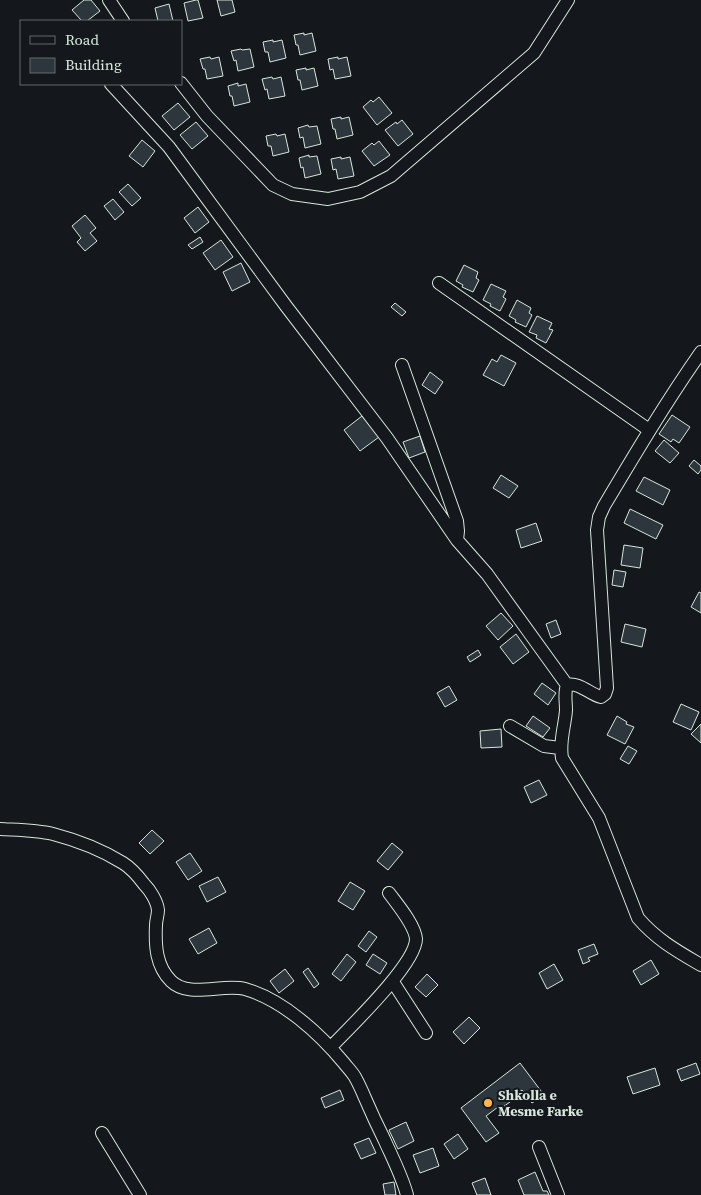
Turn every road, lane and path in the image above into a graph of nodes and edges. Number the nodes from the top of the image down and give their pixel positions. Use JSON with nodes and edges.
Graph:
{"nodes":[{"id":1,"x":110,"y":0,"type":"edge"},
{"id":2,"x":568,"y":0,"type":"edge"},
{"id":3,"x":122,"y":20,"type":"edge"},
{"id":4,"x":182,"y":84,"type":"edge"},
{"id":5,"x":112,"y":85,"type":"edge"},
{"id":6,"x":439,"y":283,"type":"dead end"},
{"id":7,"x":701,"y":352,"type":"edge"},
{"id":8,"x":402,"y":366,"type":"dead end"},
{"id":9,"x":650,"y":430,"type":"junction"},
{"id":10,"x":457,"y":540,"type":"junction"},
{"id":11,"x":567,"y":686,"type":"junction"},
{"id":12,"x":510,"y":726,"type":"dead end"},
{"id":13,"x":560,"y":748,"type":"junction"},
{"id":14,"x":0,"y":829,"type":"edge"},
{"id":15,"x":388,"y":893,"type":"dead end"},
{"id":16,"x":701,"y":965,"type":"edge"},
{"id":17,"x":393,"y":982,"type":"junction"},
{"id":18,"x":426,"y":1033,"type":"dead end"},
{"id":19,"x":330,"y":1048,"type":"junction"},
{"id":20,"x":102,"y":1133,"type":"dead end"},
{"id":21,"x":539,"y":1147,"type":"dead end"},
{"id":22,"x":140,"y":1195,"type":"edge"},
{"id":23,"x":407,"y":1195,"type":"edge"},
{"id":24,"x":558,"y":1195,"type":"edge"}],
"edges":[{"from":1,"to":3,"type":"street"},
{"from":2,"to":4,"type":"street"},
{"from":5,"to":10,"type":"street"},
{"from":6,"to":9,"type":"street"},
{"from":7,"to":9,"type":"street"},
{"from":8,"to":10,"type":"street"},
{"from":9,"to":11,"type":"street"},
{"from":10,"to":11,"type":"street"},
{"from":11,"to":13,"type":"street"},
{"from":12,"to":13,"type":"street"},
{"from":13,"to":16,"type":"street"},
{"from":14,"to":19,"type":"street"},
{"from":15,"to":17,"type":"street"},
{"from":17,"to":18,"type":"street"},
{"from":17,"to":19,"type":"street"},
{"from":19,"to":23,"type":"street"},
{"from":20,"to":22,"type":"street"},
{"from":21,"to":24,"type":"street"}]}
